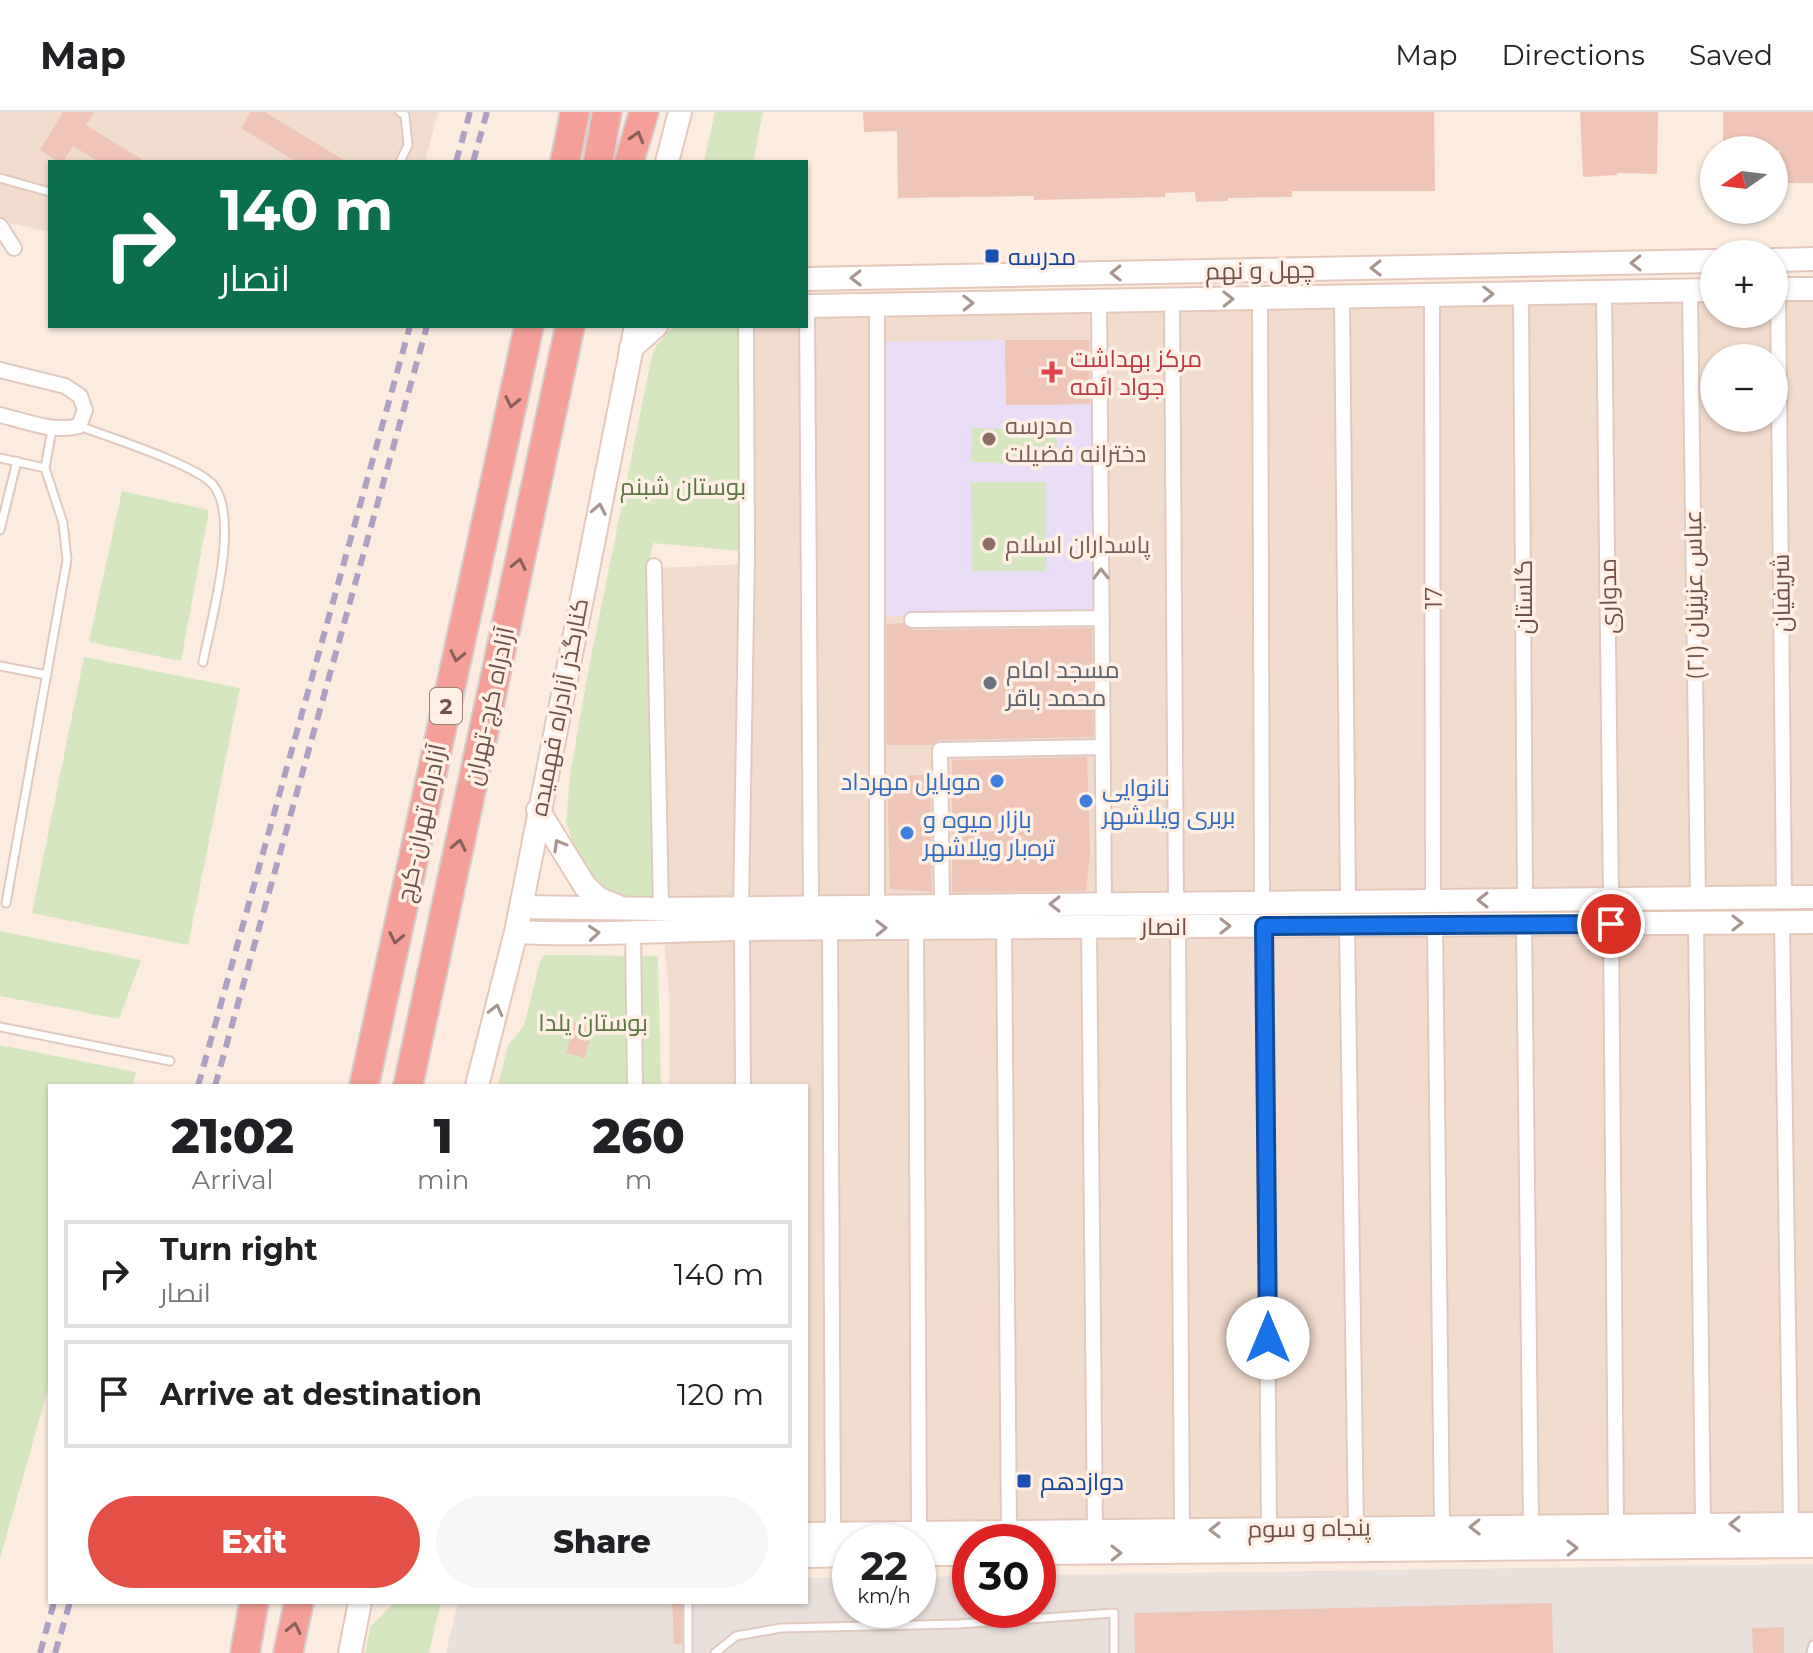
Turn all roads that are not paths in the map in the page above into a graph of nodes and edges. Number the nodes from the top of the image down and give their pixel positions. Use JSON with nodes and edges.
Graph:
{"nodes":[{"id":1,"x":400,"y":112,"type":"edge"},
{"id":2,"x":575,"y":112,"type":"edge"},
{"id":3,"x":607,"y":112,"type":"edge"},
{"id":4,"x":644,"y":112,"type":"edge"},
{"id":5,"x":680,"y":112,"type":"edge"},
{"id":6,"x":401,"y":160,"type":"edge"},
{"id":7,"x":565,"y":160,"type":"edge"},
{"id":8,"x":598,"y":160,"type":"edge"},
{"id":9,"x":630,"y":160,"type":"edge"},
{"id":10,"x":668,"y":160,"type":"edge"},
{"id":11,"x":0,"y":178,"type":"edge"},
{"id":12,"x":48,"y":191,"type":"edge"},
{"id":13,"x":0,"y":226,"type":"edge"},
{"id":14,"x":14,"y":248,"type":"dead end"},
{"id":15,"x":1813,"y":259,"type":"edge"},
{"id":16,"x":1788,"y":260,"type":"edge"},
{"id":17,"x":1700,"y":261,"type":"edge"},
{"id":18,"x":808,"y":279,"type":"edge"},
{"id":19,"x":1788,"y":289,"type":"edge"},
{"id":20,"x":1813,"y":289,"type":"edge"},
{"id":21,"x":1690,"y":291,"type":"junction"},
{"id":22,"x":1700,"y":291,"type":"edge"},
{"id":23,"x":1604,"y":292,"type":"junction"},
{"id":24,"x":1521,"y":294,"type":"junction"},
{"id":25,"x":1432,"y":295,"type":"junction"},
{"id":26,"x":1342,"y":297,"type":"junction"},
{"id":27,"x":1260,"y":298,"type":"junction"},
{"id":28,"x":1172,"y":300,"type":"junction"},
{"id":29,"x":1099,"y":301,"type":"junction"},
{"id":30,"x":877,"y":305,"type":"junction"},
{"id":31,"x":808,"y":306,"type":"edge"},
{"id":32,"x":529,"y":328,"type":"edge"},
{"id":33,"x":570,"y":328,"type":"edge"},
{"id":34,"x":636,"y":328,"type":"edge"},
{"id":35,"x":654,"y":328,"type":"edge"},
{"id":36,"x":746,"y":328,"type":"edge"},
{"id":37,"x":807,"y":328,"type":"edge"},
{"id":38,"x":1777,"y":328,"type":"edge"},
{"id":39,"x":631,"y":348,"type":"junction"},
{"id":40,"x":0,"y":370,"type":"edge"},
{"id":41,"x":0,"y":415,"type":"edge"},
{"id":42,"x":79,"y":426,"type":"junction"},
{"id":43,"x":52,"y":429,"type":"junction"},
{"id":44,"x":0,"y":458,"type":"edge"},
{"id":45,"x":17,"y":461,"type":"junction"},
{"id":46,"x":45,"y":468,"type":"junction"},
{"id":47,"x":0,"y":530,"type":"edge"},
{"id":48,"x":654,"y":566,"type":"dead end"},
{"id":49,"x":1102,"y":618,"type":"junction"},
{"id":50,"x":912,"y":620,"type":"dead end"},
{"id":51,"x":203,"y":662,"type":"dead end"},
{"id":52,"x":0,"y":666,"type":"edge"},
{"id":53,"x":47,"y":675,"type":"junction"},
{"id":54,"x":1103,"y":747,"type":"junction"},
{"id":55,"x":538,"y":810,"type":"junction"},
{"id":56,"x":1813,"y":897,"type":"edge"},
{"id":57,"x":1698,"y":898,"type":"junction"},
{"id":58,"x":1784,"y":898,"type":"junction"},
{"id":59,"x":1611,"y":899,"type":"junction"},
{"id":60,"x":1525,"y":900,"type":"junction"},
{"id":61,"x":1348,"y":901,"type":"junction"},
{"id":62,"x":1433,"y":901,"type":"junction"},
{"id":63,"x":1262,"y":902,"type":"junction"},
{"id":64,"x":6,"y":903,"type":"dead end"},
{"id":65,"x":1176,"y":903,"type":"junction"},
{"id":66,"x":1104,"y":904,"type":"junction"},
{"id":67,"x":942,"y":905,"type":"junction"},
{"id":68,"x":811,"y":906,"type":"junction"},
{"id":69,"x":877,"y":906,"type":"junction"},
{"id":70,"x":521,"y":907,"type":"junction"},
{"id":71,"x":625,"y":909,"type":"junction"},
{"id":72,"x":661,"y":909,"type":"junction"},
{"id":73,"x":741,"y":918,"type":"junction"},
{"id":74,"x":1813,"y":922,"type":"edge"},
{"id":75,"x":1696,"y":923,"type":"junction"},
{"id":76,"x":1782,"y":923,"type":"junction"},
{"id":77,"x":1524,"y":924,"type":"junction"},
{"id":78,"x":1611,"y":924,"type":"junction"},
{"id":79,"x":1347,"y":925,"type":"junction"},
{"id":80,"x":1435,"y":925,"type":"junction"},
{"id":81,"x":1089,"y":926,"type":"junction"},
{"id":82,"x":1178,"y":926,"type":"junction"},
{"id":83,"x":1264,"y":926,"type":"junction"},
{"id":84,"x":1004,"y":927,"type":"junction"},
{"id":85,"x":916,"y":928,"type":"junction"},
{"id":86,"x":830,"y":929,"type":"junction"},
{"id":87,"x":633,"y":931,"type":"junction"},
{"id":88,"x":516,"y":932,"type":"junction"},
{"id":89,"x":0,"y":1027,"type":"edge"},
{"id":90,"x":170,"y":1061,"type":"dead end"},
{"id":91,"x":364,"y":1084,"type":"edge"},
{"id":92,"x":408,"y":1084,"type":"edge"},
{"id":93,"x":478,"y":1084,"type":"edge"},
{"id":94,"x":635,"y":1084,"type":"edge"},
{"id":95,"x":743,"y":1084,"type":"edge"},
{"id":96,"x":833,"y":1524,"type":"edge"},
{"id":97,"x":919,"y":1524,"type":"edge"},
{"id":98,"x":1009,"y":1524,"type":"edge"},
{"id":99,"x":1802,"y":1524,"type":"edge"},
{"id":100,"x":1703,"y":1525,"type":"junction"},
{"id":101,"x":1531,"y":1526,"type":"junction"},
{"id":102,"x":1616,"y":1526,"type":"junction"},
{"id":103,"x":1442,"y":1527,"type":"junction"},
{"id":104,"x":1356,"y":1528,"type":"junction"},
{"id":105,"x":1269,"y":1529,"type":"junction"},
{"id":106,"x":1182,"y":1530,"type":"junction"},
{"id":107,"x":1056,"y":1531,"type":"edge"},
{"id":108,"x":1095,"y":1531,"type":"junction"},
{"id":109,"x":832,"y":1533,"type":"edge"},
{"id":110,"x":808,"y":1534,"type":"edge"},
{"id":111,"x":1813,"y":1546,"type":"edge"},
{"id":112,"x":1056,"y":1553,"type":"edge"},
{"id":113,"x":832,"y":1555,"type":"edge"},
{"id":114,"x":808,"y":1556,"type":"edge"},
{"id":115,"x":254,"y":1604,"type":"edge"},
{"id":116,"x":299,"y":1604,"type":"edge"},
{"id":117,"x":360,"y":1604,"type":"edge"},
{"id":118,"x":688,"y":1604,"type":"edge"},
{"id":119,"x":1813,"y":1645,"type":"edge"},
{"id":120,"x":245,"y":1653,"type":"edge"},
{"id":121,"x":288,"y":1653,"type":"edge"},
{"id":122,"x":350,"y":1653,"type":"edge"},
{"id":123,"x":688,"y":1653,"type":"edge"},
{"id":124,"x":715,"y":1653,"type":"edge"},
{"id":125,"x":1114,"y":1653,"type":"edge"},
{"id":126,"x":1811,"y":1653,"type":"edge"}],
"edges":[{"from":1,"to":6,"type":"lane"},
{"from":2,"to":7,"type":"highway"},
{"from":3,"to":8,"type":"highway"},
{"from":9,"to":4,"type":"highway","one_way":true},
{"from":5,"to":10,"type":"street"},
{"from":11,"to":12,"type":"lane"},
{"from":13,"to":14,"type":"street"},
{"from":15,"to":16,"type":"street"},
{"from":17,"to":18,"type":"street","name":"چهل و نهم","one_way":true},
{"from":19,"to":20,"type":"street"},
{"from":21,"to":22,"type":"street","name":"چهل و نهم"},
{"from":21,"to":23,"type":"street","name":"چهل و نهم"},
{"from":21,"to":57,"type":"street","name":"عباس عزیزیان (۲۱)"},
{"from":23,"to":24,"type":"street","name":"چهل و نهم"},
{"from":23,"to":59,"type":"street","name":"مدواری"},
{"from":25,"to":24,"type":"street","name":"چهل و نهم","one_way":true},
{"from":24,"to":60,"type":"street","name":"گلستان"},
{"from":25,"to":26,"type":"street","name":"چهل و نهم"},
{"from":25,"to":62,"type":"street","name":"17"},
{"from":26,"to":27,"type":"street","name":"چهل و نهم"},
{"from":26,"to":61,"type":"street"},
{"from":28,"to":27,"type":"street","name":"چهل و نهم","one_way":true},
{"from":27,"to":63,"type":"street"},
{"from":28,"to":29,"type":"street","name":"چهل و نهم"},
{"from":28,"to":65,"type":"street"},
{"from":30,"to":29,"type":"street","name":"چهل و نهم","one_way":true},
{"from":49,"to":29,"type":"street","one_way":true},
{"from":30,"to":31,"type":"street","name":"چهل و نهم"},
{"from":30,"to":69,"type":"street"},
{"from":32,"to":91,"type":"highway","name":"آزادراه تهران-کرج","number":"2","one_way":true},
{"from":92,"to":33,"type":"highway","name":"آزادراه کرج-تهران","number":"2","one_way":true},
{"from":34,"to":39,"type":"street","name":"کنارگذر آزادراه فهمیده"},
{"from":35,"to":39,"type":"street"},
{"from":36,"to":73,"type":"street"},
{"from":37,"to":68,"type":"street"},
{"from":38,"to":58,"type":"street","name":"شریفیان"},
{"from":55,"to":39,"type":"street","name":"کنارگذر آزادراه فهمیده","one_way":true},
{"from":40,"to":42,"type":"street"},
{"from":41,"to":43,"type":"street"},
{"from":42,"to":43,"type":"street"},
{"from":42,"to":51,"type":"lane"},
{"from":43,"to":46,"type":"lane"},
{"from":44,"to":45,"type":"lane"},
{"from":45,"to":46,"type":"lane"},
{"from":45,"to":47,"type":"lane"},
{"from":46,"to":53,"type":"lane"},
{"from":48,"to":72,"type":"street"},
{"from":49,"to":50,"type":"street"},
{"from":49,"to":54,"type":"street"},
{"from":52,"to":53,"type":"lane"},
{"from":53,"to":64,"type":"lane"},
{"from":54,"to":66,"type":"street"},
{"from":54,"to":67,"type":"street"},
{"from":55,"to":70,"type":"street","name":"کنارگذر آزادراه فهمیده"},
{"from":71,"to":55,"type":"street","one_way":true},
{"from":56,"to":58,"type":"street","name":"انصار"},
{"from":57,"to":58,"type":"street","name":"انصار"},
{"from":57,"to":59,"type":"street","name":"انصار"},
{"from":59,"to":60,"type":"street","name":"انصار"},
{"from":60,"to":62,"type":"street","name":"انصار","one_way":true},
{"from":61,"to":62,"type":"street","name":"انصار"},
{"from":61,"to":63,"type":"street","name":"انصار"},
{"from":63,"to":65,"type":"street","name":"انصار"},
{"from":65,"to":66,"type":"street","name":"انصار"},
{"from":66,"to":67,"type":"street","name":"انصار","one_way":true},
{"from":67,"to":69,"type":"street","name":"انصار"},
{"from":68,"to":69,"type":"street","name":"انصار"},
{"from":68,"to":73,"type":"street","name":"انصار"},
{"from":70,"to":71,"type":"street","name":"انصار"},
{"from":70,"to":88,"type":"street","name":"کنارگذر آزادراه فهمیده"},
{"from":71,"to":72,"type":"street","name":"انصار"},
{"from":72,"to":73,"type":"street","name":"انصار"},
{"from":73,"to":86,"type":"street","name":"انصار"},
{"from":73,"to":87,"type":"street","name":"انصار"},
{"from":73,"to":95,"type":"street"},
{"from":74,"to":76,"type":"street","name":"انصار"},
{"from":75,"to":76,"type":"street","name":"انصار","one_way":true},
{"from":75,"to":78,"type":"street","name":"انصار"},
{"from":75,"to":100,"type":"street"},
{"from":76,"to":99,"type":"street"},
{"from":77,"to":78,"type":"street","name":"انصار"},
{"from":77,"to":80,"type":"street","name":"انصار"},
{"from":77,"to":101,"type":"street"},
{"from":78,"to":102,"type":"street"},
{"from":79,"to":80,"type":"street","name":"انصار"},
{"from":79,"to":83,"type":"street","name":"انصار"},
{"from":79,"to":104,"type":"street"},
{"from":80,"to":103,"type":"street"},
{"from":81,"to":82,"type":"street","name":"انصار"},
{"from":81,"to":84,"type":"street","name":"انصار"},
{"from":81,"to":108,"type":"street"},
{"from":82,"to":83,"type":"street","name":"انصار","one_way":true},
{"from":82,"to":106,"type":"street"},
{"from":83,"to":105,"type":"street"},
{"from":84,"to":85,"type":"street","name":"انصار"},
{"from":84,"to":98,"type":"street"},
{"from":86,"to":85,"type":"street","name":"انصار","one_way":true},
{"from":85,"to":97,"type":"street"},
{"from":86,"to":96,"type":"street"},
{"from":88,"to":87,"type":"street","name":"انصار","one_way":true},
{"from":87,"to":94,"type":"street"},
{"from":93,"to":88,"type":"street","name":"کنارگذر آزادراه فهمیده","one_way":true},
{"from":89,"to":90,"type":"lane"},
{"from":99,"to":100,"type":"street","name":"پنجاه و سوم","one_way":true},
{"from":100,"to":102,"type":"street","name":"پنجاه و سوم"},
{"from":101,"to":102,"type":"street","name":"پنجاه و سوم"},
{"from":101,"to":103,"type":"street","name":"پنجاه و سوم","one_way":true},
{"from":103,"to":104,"type":"street","name":"پنجاه و سوم"},
{"from":104,"to":105,"type":"street","name":"پنجاه و سوم"},
{"from":105,"to":106,"type":"street","name":"پنجاه و سوم","one_way":true},
{"from":106,"to":108,"type":"street","name":"پنجاه و سوم"},
{"from":107,"to":108,"type":"street","name":"پنجاه و سوم"},
{"from":109,"to":110,"type":"street","name":"پنجاه و سوم"},
{"from":112,"to":111,"type":"street","name":"پنجاه و سوم","one_way":true},
{"from":113,"to":114,"type":"street"},
{"from":115,"to":120,"type":"highway"},
{"from":121,"to":116,"type":"highway","one_way":true},
{"from":117,"to":122,"type":"street"},
{"from":118,"to":123,"type":"lane"},
{"from":119,"to":126,"type":"lane"},
{"from":124,"to":125,"type":"lane"}]}
